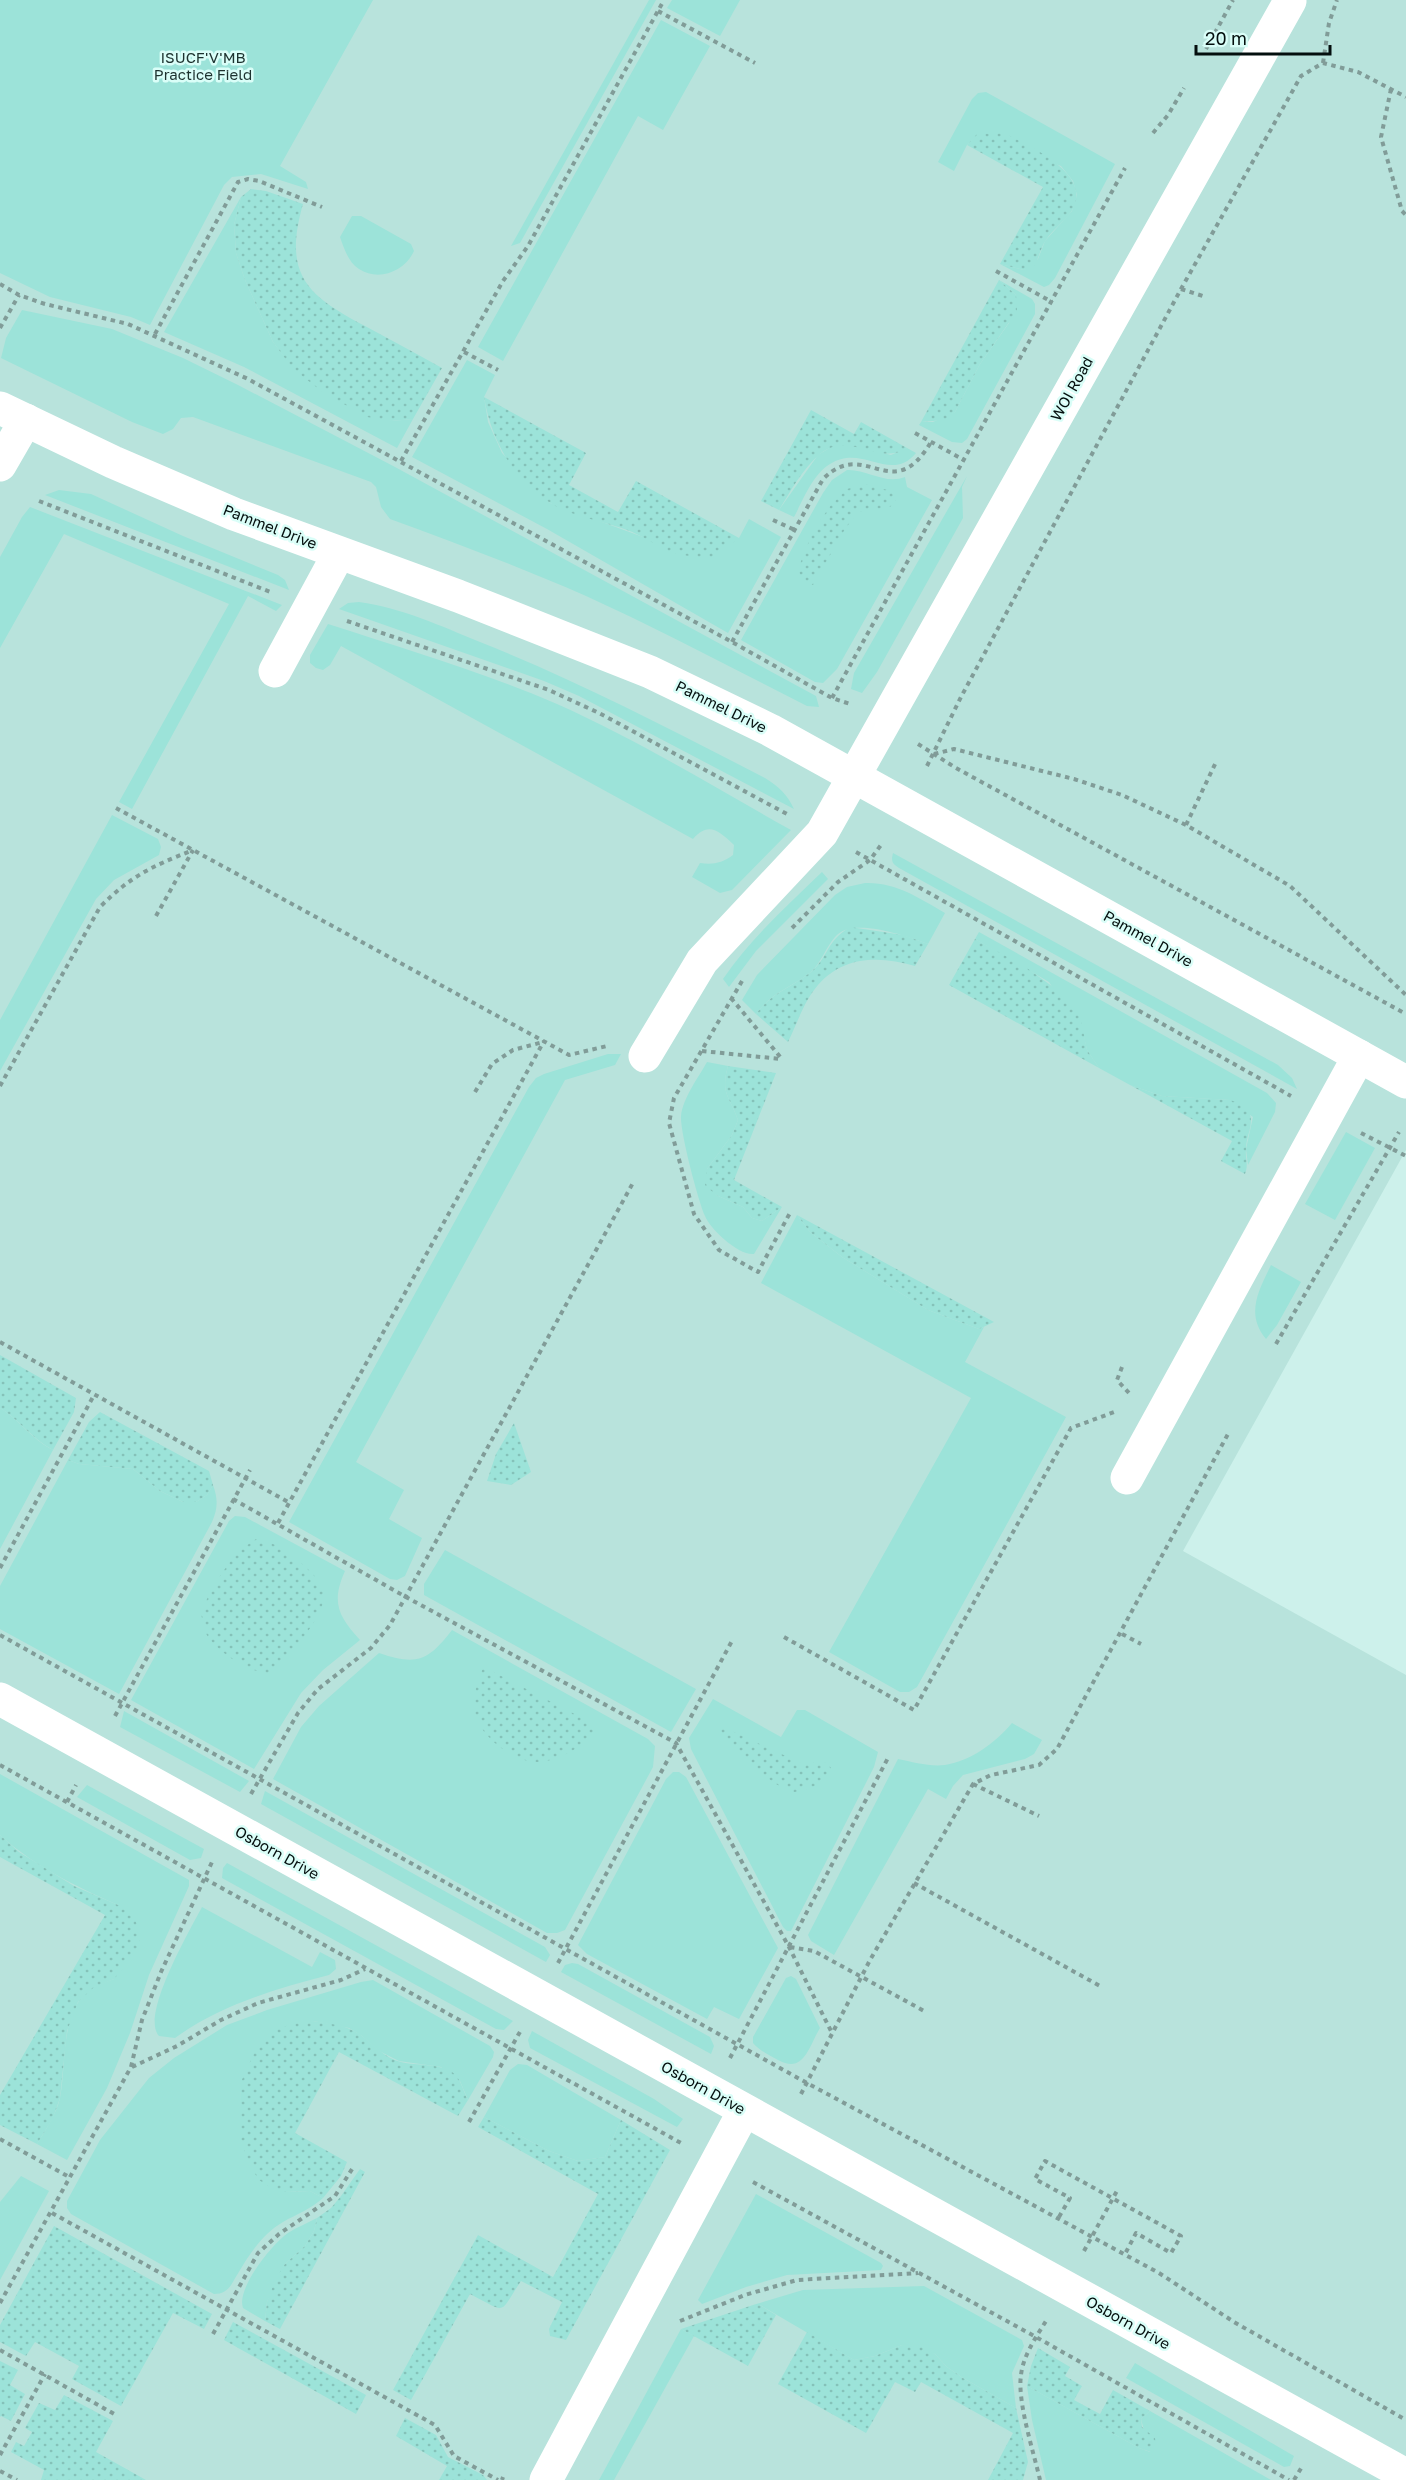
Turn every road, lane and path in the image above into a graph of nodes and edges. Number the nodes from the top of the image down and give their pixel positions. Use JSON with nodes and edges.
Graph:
{"nodes":[{"id":1,"x":664,"y":0,"type":"edge"},
{"id":2,"x":1233,"y":0,"type":"edge"},
{"id":3,"x":1336,"y":0,"type":"edge"},
{"id":4,"x":1290,"y":1,"type":"edge"},
{"id":5,"x":658,"y":11,"type":"junction"},
{"id":6,"x":1206,"y":49,"type":"dead end"},
{"id":7,"x":755,"y":63,"type":"dead end"},
{"id":8,"x":1323,"y":63,"type":"junction"},
{"id":9,"x":1184,"y":88,"type":"dead end"},
{"id":10,"x":1391,"y":89,"type":"junction"},
{"id":11,"x":1406,"y":97,"type":"edge"},
{"id":12,"x":1153,"y":133,"type":"dead end"},
{"id":13,"x":1125,"y":168,"type":"dead end"},
{"id":14,"x":322,"y":207,"type":"dead end"},
{"id":15,"x":1406,"y":215,"type":"edge"},
{"id":16,"x":996,"y":271,"type":"dead end"},
{"id":17,"x":0,"y":284,"type":"edge"},
{"id":18,"x":1181,"y":290,"type":"junction"},
{"id":19,"x":19,"y":295,"type":"junction"},
{"id":20,"x":1206,"y":297,"type":"dead end"},
{"id":21,"x":1052,"y":302,"type":"junction"},
{"id":22,"x":0,"y":328,"type":"edge"},
{"id":23,"x":155,"y":334,"type":"junction"},
{"id":24,"x":464,"y":352,"type":"junction"},
{"id":25,"x":498,"y":370,"type":"dead end"},
{"id":26,"x":13,"y":414,"type":"edge"},
{"id":27,"x":915,"y":433,"type":"dead end"},
{"id":28,"x":931,"y":442,"type":"junction"},
{"id":29,"x":964,"y":460,"type":"junction"},
{"id":30,"x":401,"y":461,"type":"junction"},
{"id":31,"x":0,"y":465,"type":"edge"},
{"id":32,"x":39,"y":501,"type":"dead end"},
{"id":33,"x":773,"y":520,"type":"dead end"},
{"id":34,"x":795,"y":530,"type":"junction"},
{"id":35,"x":339,"y":553,"type":"junction"},
{"id":36,"x":283,"y":597,"type":"dead end"},
{"id":37,"x":346,"y":621,"type":"dead end"},
{"id":38,"x":732,"y":642,"type":"junction"},
{"id":39,"x":275,"y":671,"type":"dead end"},
{"id":40,"x":832,"y":699,"type":"junction"},
{"id":41,"x":849,"y":704,"type":"dead end"},
{"id":42,"x":925,"y":748,"type":"dead end"},
{"id":43,"x":934,"y":754,"type":"junction"},
{"id":44,"x":1217,"y":760,"type":"dead end"},
{"id":45,"x":927,"y":766,"type":"dead end"},
{"id":46,"x":855,"y":777,"type":"junction"},
{"id":47,"x":116,"y":808,"type":"dead end"},
{"id":48,"x":794,"y":818,"type":"dead end"},
{"id":49,"x":1186,"y":825,"type":"junction"},
{"id":50,"x":881,"y":845,"type":"dead end"},
{"id":51,"x":850,"y":848,"type":"dead end"},
{"id":52,"x":193,"y":850,"type":"junction"},
{"id":53,"x":870,"y":860,"type":"junction"},
{"id":54,"x":156,"y":916,"type":"dead end"},
{"id":55,"x":790,"y":930,"type":"dead end"},
{"id":56,"x":748,"y":972,"type":"dead end"},
{"id":57,"x":1406,"y":995,"type":"edge"},
{"id":58,"x":731,"y":998,"type":"junction"},
{"id":59,"x":1406,"y":1014,"type":"edge"},
{"id":60,"x":544,"y":1041,"type":"junction"},
{"id":61,"x":612,"y":1045,"type":"dead end"},
{"id":62,"x":702,"y":1051,"type":"junction"},
{"id":63,"x":645,"y":1056,"type":"dead end"},
{"id":64,"x":1359,"y":1056,"type":"junction"},
{"id":65,"x":1406,"y":1082,"type":"edge"},
{"id":66,"x":0,"y":1086,"type":"edge"},
{"id":67,"x":475,"y":1092,"type":"dead end"},
{"id":68,"x":1293,"y":1097,"type":"dead end"},
{"id":69,"x":1353,"y":1128,"type":"dead end"},
{"id":70,"x":1398,"y":1132,"type":"dead end"},
{"id":71,"x":1389,"y":1147,"type":"junction"},
{"id":72,"x":1406,"y":1156,"type":"edge"},
{"id":73,"x":634,"y":1181,"type":"dead end"},
{"id":74,"x":791,"y":1211,"type":"dead end"},
{"id":75,"x":0,"y":1342,"type":"edge"},
{"id":76,"x":1276,"y":1344,"type":"dead end"},
{"id":77,"x":1122,"y":1367,"type":"dead end"},
{"id":78,"x":1130,"y":1394,"type":"dead end"},
{"id":79,"x":94,"y":1395,"type":"junction"},
{"id":80,"x":1121,"y":1409,"type":"dead end"},
{"id":81,"x":1228,"y":1434,"type":"dead end"},
{"id":82,"x":250,"y":1470,"type":"dead end"},
{"id":83,"x":1127,"y":1478,"type":"dead end"},
{"id":84,"x":245,"y":1479,"type":"junction"},
{"id":85,"x":234,"y":1499,"type":"junction"},
{"id":86,"x":290,"y":1503,"type":"junction"},
{"id":87,"x":278,"y":1523,"type":"junction"},
{"id":88,"x":0,"y":1568,"type":"edge"},
{"id":89,"x":406,"y":1597,"type":"junction"},
{"id":90,"x":1122,"y":1634,"type":"junction"},
{"id":91,"x":0,"y":1635,"type":"edge"},
{"id":92,"x":784,"y":1637,"type":"dead end"},
{"id":93,"x":733,"y":1639,"type":"dead end"},
{"id":94,"x":1141,"y":1644,"type":"dead end"},
{"id":95,"x":0,"y":1699,"type":"edge"},
{"id":96,"x":122,"y":1703,"type":"junction"},
{"id":97,"x":111,"y":1722,"type":"dead end"},
{"id":98,"x":676,"y":1743,"type":"junction"},
{"id":99,"x":889,"y":1756,"type":"dead end"},
{"id":100,"x":0,"y":1765,"type":"edge"},
{"id":101,"x":79,"y":1779,"type":"dead end"},
{"id":102,"x":260,"y":1779,"type":"junction"},
{"id":103,"x":973,"y":1784,"type":"junction"},
{"id":104,"x":249,"y":1798,"type":"dead end"},
{"id":105,"x":67,"y":1802,"type":"junction"},
{"id":106,"x":1040,"y":1816,"type":"dead end"},
{"id":107,"x":214,"y":1857,"type":"dead end"},
{"id":108,"x":204,"y":1877,"type":"junction"},
{"id":109,"x":914,"y":1883,"type":"junction"},
{"id":110,"x":789,"y":1947,"type":"junction"},
{"id":111,"x":566,"y":1950,"type":"junction"},
{"id":112,"x":365,"y":1968,"type":"junction"},
{"id":113,"x":555,"y":1968,"type":"dead end"},
{"id":114,"x":861,"y":1977,"type":"junction"},
{"id":115,"x":1100,"y":1986,"type":"dead end"},
{"id":116,"x":926,"y":2012,"type":"dead end"},
{"id":117,"x":523,"y":2027,"type":"dead end"},
{"id":118,"x":832,"y":2033,"type":"junction"},
{"id":119,"x":737,"y":2044,"type":"junction"},
{"id":120,"x":511,"y":2047,"type":"junction"},
{"id":121,"x":131,"y":2067,"type":"junction"},
{"id":122,"x":807,"y":2083,"type":"junction"},
{"id":123,"x":744,"y":2110,"type":"junction"},
{"id":124,"x":469,"y":2122,"type":"dead end"},
{"id":125,"x":0,"y":2139,"type":"edge"},
{"id":126,"x":683,"y":2144,"type":"dead end"},
{"id":127,"x":354,"y":2166,"type":"dead end"},
{"id":128,"x":71,"y":2178,"type":"junction"},
{"id":129,"x":753,"y":2181,"type":"dead end"},
{"id":130,"x":1118,"y":2189,"type":"dead end"},
{"id":131,"x":1113,"y":2198,"type":"junction"},
{"id":132,"x":52,"y":2213,"type":"junction"},
{"id":133,"x":1059,"y":2217,"type":"junction"},
{"id":134,"x":1092,"y":2236,"type":"junction"},
{"id":135,"x":1125,"y":2254,"type":"junction"},
{"id":136,"x":1080,"y":2258,"type":"dead end"},
{"id":137,"x":918,"y":2273,"type":"junction"},
{"id":138,"x":0,"y":2303,"type":"edge"},
{"id":139,"x":226,"y":2310,"type":"junction"},
{"id":140,"x":1047,"y":2318,"type":"dead end"},
{"id":141,"x":680,"y":2321,"type":"dead end"},
{"id":142,"x":213,"y":2334,"type":"dead end"},
{"id":143,"x":1036,"y":2337,"type":"junction"},
{"id":144,"x":0,"y":2350,"type":"edge"},
{"id":145,"x":45,"y":2374,"type":"junction"},
{"id":146,"x":116,"y":2415,"type":"dead end"},
{"id":147,"x":1406,"y":2420,"type":"edge"},
{"id":148,"x":0,"y":2455,"type":"edge"},
{"id":149,"x":1303,"y":2464,"type":"dead end"},
{"id":150,"x":0,"y":2471,"type":"edge"},
{"id":151,"x":1391,"y":2473,"type":"edge"},
{"id":152,"x":501,"y":2479,"type":"edge"},
{"id":153,"x":17,"y":2480,"type":"edge"},
{"id":154,"x":546,"y":2480,"type":"edge"},
{"id":155,"x":1040,"y":2480,"type":"edge"},
{"id":156,"x":1289,"y":2480,"type":"edge"},
{"id":157,"x":1294,"y":2480,"type":"edge"}],
"edges":[{"from":1,"to":5,"type":"path"},
{"from":2,"to":6,"type":"path"},
{"from":3,"to":8,"type":"path"},
{"from":4,"to":46,"type":"street","name":"WOI Road"},
{"from":5,"to":7,"type":"path"},
{"from":5,"to":24,"type":"path"},
{"from":8,"to":10,"type":"path"},
{"from":8,"to":18,"type":"path"},
{"from":9,"to":12,"type":"path"},
{"from":10,"to":11,"type":"path"},
{"from":10,"to":15,"type":"path"},
{"from":13,"to":21,"type":"path"},
{"from":14,"to":23,"type":"path"},
{"from":16,"to":21,"type":"path"},
{"from":17,"to":19,"type":"path"},
{"from":18,"to":20,"type":"path"},
{"from":18,"to":43,"type":"path"},
{"from":19,"to":22,"type":"path"},
{"from":19,"to":23,"type":"path"},
{"from":21,"to":29,"type":"path"},
{"from":23,"to":30,"type":"path"},
{"from":24,"to":25,"type":"path"},
{"from":24,"to":30,"type":"path"},
{"from":26,"to":31,"type":"street"},
{"from":26,"to":35,"type":"street","name":"Pammel Drive"},
{"from":27,"to":28,"type":"path"},
{"from":28,"to":29,"type":"path"},
{"from":28,"to":34,"type":"path"},
{"from":29,"to":40,"type":"path"},
{"from":30,"to":38,"type":"path"},
{"from":32,"to":36,"type":"path"},
{"from":33,"to":34,"type":"path"},
{"from":34,"to":38,"type":"path"},
{"from":35,"to":39,"type":"street"},
{"from":35,"to":46,"type":"street","name":"Pammel Drive"},
{"from":37,"to":48,"type":"path"},
{"from":38,"to":40,"type":"path"},
{"from":40,"to":41,"type":"path"},
{"from":42,"to":43,"type":"path"},
{"from":43,"to":45,"type":"path"},
{"from":43,"to":49,"type":"path"},
{"from":43,"to":59,"type":"path"},
{"from":44,"to":49,"type":"path"},
{"from":46,"to":63,"type":"street","name":"WOI Road"},
{"from":46,"to":64,"type":"street","name":"Pammel Drive"},
{"from":47,"to":52,"type":"path"},
{"from":49,"to":57,"type":"path"},
{"from":50,"to":53,"type":"path"},
{"from":51,"to":53,"type":"path"},
{"from":52,"to":54,"type":"path"},
{"from":52,"to":60,"type":"path"},
{"from":52,"to":66,"type":"path"},
{"from":53,"to":55,"type":"path"},
{"from":53,"to":68,"type":"path"},
{"from":56,"to":58,"type":"path"},
{"from":58,"to":62,"type":"path"},
{"from":58,"to":62,"type":"path"},
{"from":60,"to":61,"type":"path"},
{"from":60,"to":67,"type":"path"},
{"from":60,"to":86,"type":"path"},
{"from":62,"to":74,"type":"path"},
{"from":64,"to":65,"type":"street","name":"Pammel Drive"},
{"from":64,"to":83,"type":"street"},
{"from":69,"to":71,"type":"path"},
{"from":70,"to":71,"type":"path"},
{"from":71,"to":72,"type":"path"},
{"from":71,"to":76,"type":"path"},
{"from":73,"to":89,"type":"path"},
{"from":75,"to":79,"type":"path"},
{"from":77,"to":78,"type":"path"},
{"from":79,"to":84,"type":"path"},
{"from":79,"to":88,"type":"path"},
{"from":80,"to":92,"type":"path"},
{"from":81,"to":90,"type":"path"},
{"from":82,"to":84,"type":"path"},
{"from":84,"to":85,"type":"path"},
{"from":84,"to":86,"type":"path"},
{"from":85,"to":87,"type":"path"},
{"from":85,"to":96,"type":"path"},
{"from":86,"to":87,"type":"path"},
{"from":87,"to":89,"type":"path"},
{"from":89,"to":98,"type":"path"},
{"from":89,"to":102,"type":"path"},
{"from":90,"to":94,"type":"path"},
{"from":90,"to":103,"type":"path"},
{"from":91,"to":96,"type":"path"},
{"from":93,"to":98,"type":"path"},
{"from":95,"to":123,"type":"street","name":"Osborn Drive"},
{"from":96,"to":97,"type":"path"},
{"from":96,"to":102,"type":"path"},
{"from":98,"to":110,"type":"path"},
{"from":98,"to":111,"type":"path"},
{"from":99,"to":110,"type":"path"},
{"from":100,"to":105,"type":"path"},
{"from":101,"to":105,"type":"path"},
{"from":102,"to":104,"type":"path"},
{"from":102,"to":111,"type":"path"},
{"from":103,"to":106,"type":"path"},
{"from":103,"to":109,"type":"path"},
{"from":105,"to":108,"type":"path"},
{"from":107,"to":108,"type":"path"},
{"from":108,"to":112,"type":"path"},
{"from":108,"to":121,"type":"path"},
{"from":109,"to":114,"type":"path"},
{"from":109,"to":115,"type":"path"},
{"from":110,"to":114,"type":"path"},
{"from":110,"to":118,"type":"path"},
{"from":110,"to":119,"type":"path"},
{"from":111,"to":113,"type":"path"},
{"from":111,"to":119,"type":"path"},
{"from":112,"to":120,"type":"path"},
{"from":112,"to":121,"type":"path"},
{"from":114,"to":116,"type":"path"},
{"from":114,"to":118,"type":"path"},
{"from":117,"to":120,"type":"path"},
{"from":118,"to":122,"type":"path"},
{"from":119,"to":122,"type":"path"},
{"from":120,"to":124,"type":"path"},
{"from":120,"to":126,"type":"path"},
{"from":121,"to":128,"type":"path"},
{"from":122,"to":133,"type":"path"},
{"from":123,"to":151,"type":"street","name":"Osborn Drive"},
{"from":123,"to":154,"type":"street"},
{"from":125,"to":128,"type":"path"},
{"from":127,"to":139,"type":"path"},
{"from":128,"to":132,"type":"path"},
{"from":129,"to":137,"type":"path"},
{"from":130,"to":131,"type":"path"},
{"from":131,"to":133,"type":"path"},
{"from":131,"to":134,"type":"path"},
{"from":131,"to":135,"type":"path"},
{"from":132,"to":138,"type":"path"},
{"from":132,"to":139,"type":"path"},
{"from":133,"to":134,"type":"path"},
{"from":134,"to":135,"type":"path"},
{"from":134,"to":136,"type":"path"},
{"from":135,"to":147,"type":"path"},
{"from":137,"to":141,"type":"path"},
{"from":137,"to":143,"type":"path"},
{"from":139,"to":142,"type":"path"},
{"from":139,"to":152,"type":"path"},
{"from":140,"to":143,"type":"path"},
{"from":143,"to":155,"type":"path"},
{"from":143,"to":156,"type":"path"},
{"from":144,"to":145,"type":"path"},
{"from":145,"to":146,"type":"path"},
{"from":145,"to":148,"type":"path"},
{"from":149,"to":157,"type":"path"},
{"from":150,"to":153,"type":"path"}]}
